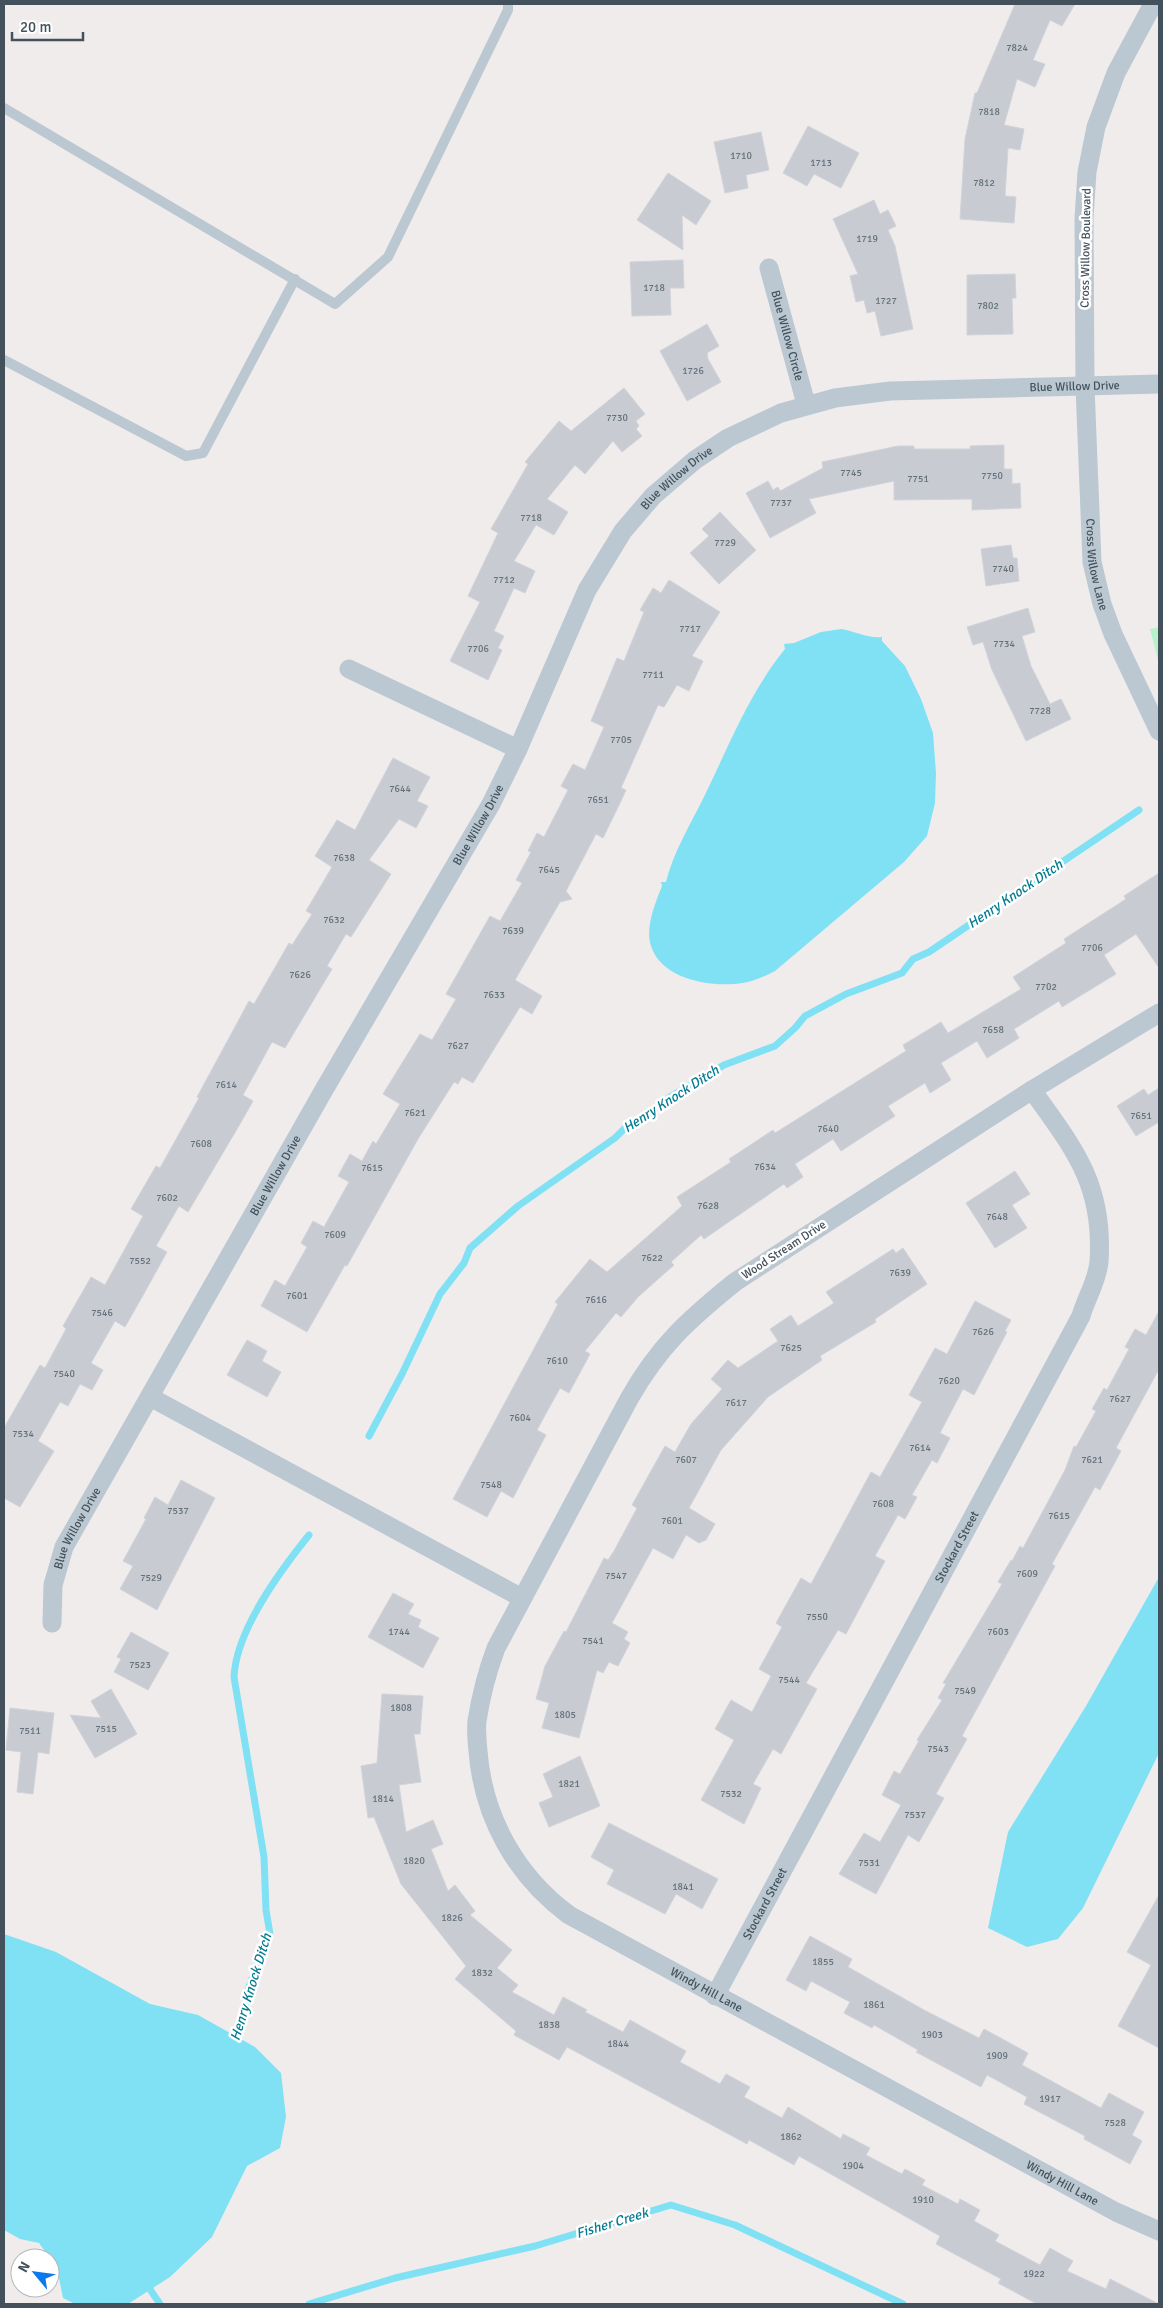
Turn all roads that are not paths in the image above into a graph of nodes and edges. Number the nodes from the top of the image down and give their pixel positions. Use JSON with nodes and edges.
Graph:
{"nodes":[{"id":1,"x":508,"y":4,"type":"edge"},
{"id":2,"x":1153,"y":4,"type":"edge"},
{"id":3,"x":4,"y":108,"type":"edge"},
{"id":4,"x":769,"y":268,"type":"dead end"},
{"id":5,"x":295,"y":280,"type":"junction"},
{"id":6,"x":4,"y":360,"type":"edge"},
{"id":7,"x":1159,"y":384,"type":"edge"},
{"id":8,"x":1086,"y":386,"type":"junction"},
{"id":9,"x":806,"y":404,"type":"junction"},
{"id":10,"x":349,"y":669,"type":"dead end"},
{"id":11,"x":1159,"y":731,"type":"edge"},
{"id":12,"x":518,"y":749,"type":"junction"},
{"id":13,"x":1159,"y":1013,"type":"edge"},
{"id":14,"x":1032,"y":1090,"type":"junction"},
{"id":15,"x":150,"y":1397,"type":"junction"},
{"id":16,"x":522,"y":1598,"type":"junction"},
{"id":17,"x":52,"y":1623,"type":"dead end"},
{"id":18,"x":715,"y":1996,"type":"junction"},
{"id":19,"x":1159,"y":2231,"type":"edge"}],
"edges":[{"from":1,"to":5,"type":"lane"},
{"from":2,"to":8,"type":"street","name":"Cross Willow Boulevard"},
{"from":3,"to":5,"type":"lane"},
{"from":4,"to":9,"type":"street","name":"Blue Willow Circle"},
{"from":5,"to":6,"type":"lane"},
{"from":7,"to":8,"type":"street","name":"Blue Willow Drive"},
{"from":8,"to":9,"type":"street","name":"Blue Willow Drive"},
{"from":8,"to":11,"type":"street","name":"Cross Willow Lane"},
{"from":9,"to":12,"type":"street","name":"Blue Willow Drive"},
{"from":10,"to":12,"type":"street"},
{"from":12,"to":15,"type":"street","name":"Blue Willow Drive"},
{"from":13,"to":14,"type":"street","name":"Wood Stream Drive"},
{"from":14,"to":16,"type":"street","name":"Wood Stream Drive"},
{"from":14,"to":18,"type":"street","name":"Stockard Street"},
{"from":15,"to":16,"type":"street"},
{"from":15,"to":17,"type":"street","name":"Blue Willow Drive"},
{"from":16,"to":18,"type":"street","name":"Windy Hill Lane"},
{"from":18,"to":19,"type":"street","name":"Windy Hill Lane"}]}
